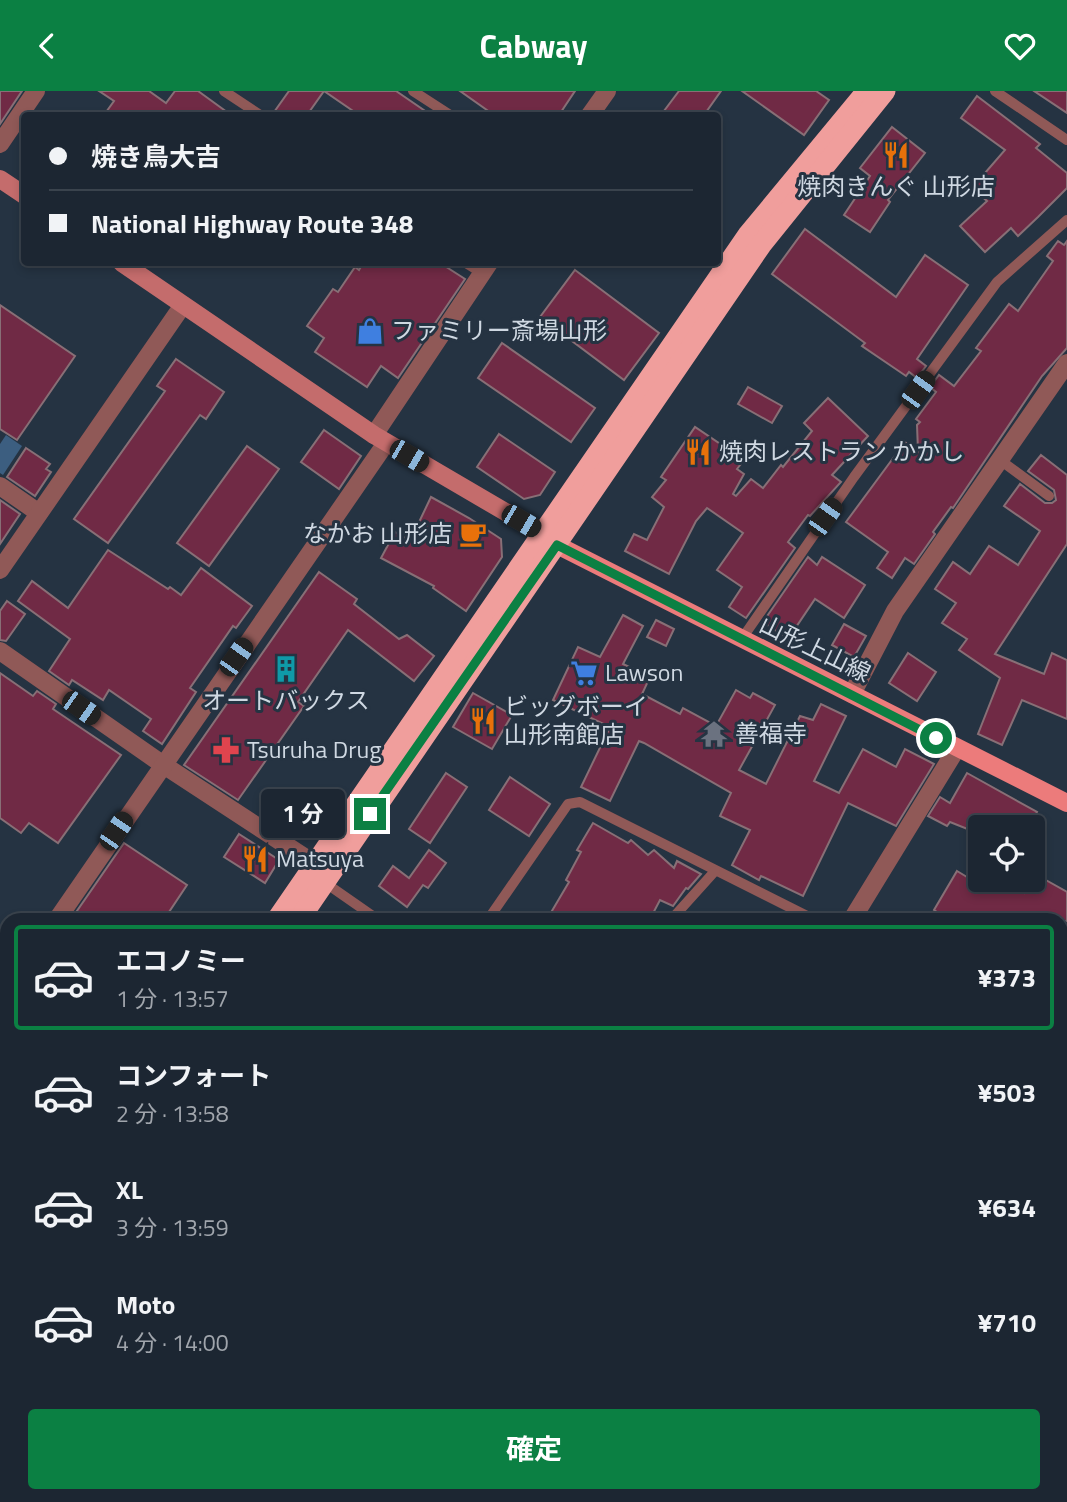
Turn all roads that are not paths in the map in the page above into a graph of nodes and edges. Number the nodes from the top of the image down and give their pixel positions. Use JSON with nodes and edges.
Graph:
{"nodes":[{"id":1,"x":36,"y":91,"type":"edge"},
{"id":2,"x":224,"y":91,"type":"edge"},
{"id":3,"x":413,"y":91,"type":"edge"},
{"id":4,"x":607,"y":91,"type":"edge"},
{"id":5,"x":867,"y":91,"type":"edge"},
{"id":6,"x":885,"y":91,"type":"edge"},
{"id":7,"x":995,"y":91,"type":"edge"},
{"id":8,"x":22,"y":112,"type":"edge"},
{"id":9,"x":256,"y":112,"type":"edge"},
{"id":10,"x":445,"y":112,"type":"edge"},
{"id":11,"x":592,"y":112,"type":"edge"},
{"id":12,"x":21,"y":113,"type":"edge"},
{"id":13,"x":1067,"y":140,"type":"edge"},
{"id":14,"x":0,"y":144,"type":"edge"},
{"id":15,"x":0,"y":179,"type":"edge"},
{"id":16,"x":21,"y":193,"type":"edge"},
{"id":17,"x":1067,"y":220,"type":"edge"},
{"id":18,"x":126,"y":266,"type":"edge"},
{"id":19,"x":486,"y":268,"type":"edge"},
{"id":20,"x":183,"y":305,"type":"junction"},
{"id":21,"x":1067,"y":363,"type":"edge"},
{"id":22,"x":380,"y":439,"type":"junction"},
{"id":23,"x":1000,"y":460,"type":"junction"},
{"id":24,"x":0,"y":486,"type":"edge"},
{"id":25,"x":1049,"y":496,"type":"dead end"},
{"id":26,"x":39,"y":513,"type":"junction"},
{"id":27,"x":550,"y":539,"type":"junction"},
{"id":28,"x":0,"y":570,"type":"edge"},
{"id":29,"x":741,"y":640,"type":"junction"},
{"id":30,"x":0,"y":651,"type":"edge"},
{"id":31,"x":852,"y":694,"type":"junction"},
{"id":32,"x":957,"y":748,"type":"junction"},
{"id":33,"x":162,"y":764,"type":"junction"},
{"id":34,"x":1067,"y":803,"type":"edge"},
{"id":35,"x":715,"y":871,"type":"junction"},
{"id":36,"x":319,"y":873,"type":"junction"},
{"id":37,"x":60,"y":913,"type":"edge"},
{"id":38,"x":283,"y":913,"type":"edge"},
{"id":39,"x":302,"y":913,"type":"edge"},
{"id":40,"x":370,"y":913,"type":"edge"},
{"id":41,"x":493,"y":913,"type":"edge"},
{"id":42,"x":677,"y":913,"type":"edge"},
{"id":43,"x":801,"y":913,"type":"edge"},
{"id":44,"x":856,"y":913,"type":"edge"}],
"edges":[{"from":1,"to":8,"type":"street"},
{"from":2,"to":9,"type":"lane"},
{"from":3,"to":10,"type":"lane"},
{"from":4,"to":11,"type":"street"},
{"from":5,"to":27,"type":"highway"},
{"from":6,"to":27,"type":"highway"},
{"from":7,"to":13,"type":"lane"},
{"from":12,"to":14,"type":"street"},
{"from":15,"to":16,"type":"street"},
{"from":17,"to":29,"type":"lane"},
{"from":18,"to":20,"type":"street"},
{"from":19,"to":22,"type":"street"},
{"from":20,"to":22,"type":"street"},
{"from":20,"to":26,"type":"street"},
{"from":21,"to":23,"type":"street"},
{"from":22,"to":27,"type":"street"},
{"from":22,"to":33,"type":"street"},
{"from":23,"to":25,"type":"lane"},
{"from":23,"to":31,"type":"street"},
{"from":24,"to":26,"type":"street"},
{"from":26,"to":28,"type":"street"},
{"from":27,"to":29,"type":"main road","name":"山形上山線"},
{"from":27,"to":36,"type":"highway"},
{"from":29,"to":31,"type":"main road","name":"山形上山線"},
{"from":30,"to":33,"type":"street"},
{"from":31,"to":32,"type":"main road","name":"山形上山線"},
{"from":32,"to":34,"type":"main road","name":"山形上山線"},
{"from":32,"to":44,"type":"street"},
{"from":33,"to":36,"type":"street"},
{"from":33,"to":37,"type":"street"},
{"from":35,"to":41,"type":"lane"},
{"from":35,"to":42,"type":"lane"},
{"from":35,"to":43,"type":"lane"},
{"from":36,"to":38,"type":"highway"},
{"from":36,"to":39,"type":"highway"},
{"from":36,"to":40,"type":"lane"}]}
